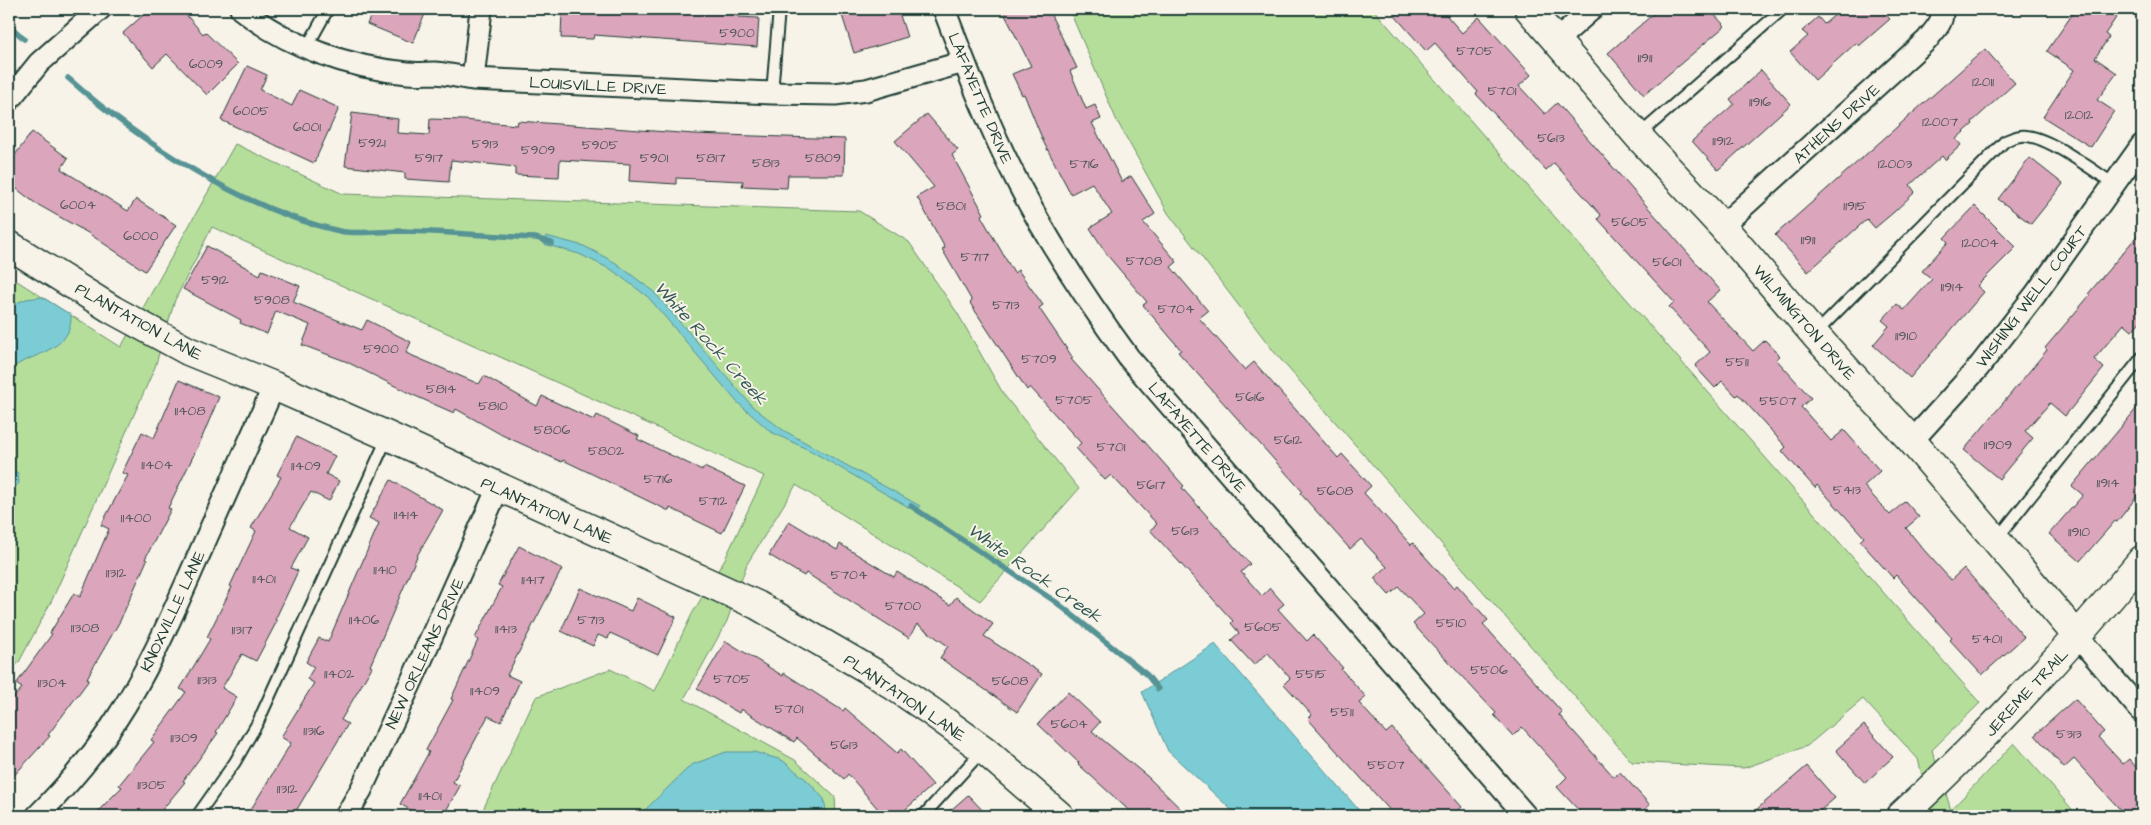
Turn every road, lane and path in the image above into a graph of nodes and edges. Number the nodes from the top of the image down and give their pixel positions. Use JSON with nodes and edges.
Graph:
{"nodes":[{"id":1,"x":100,"y":9,"type":"edge"},
{"id":2,"x":241,"y":9,"type":"edge"},
{"id":3,"x":328,"y":9,"type":"edge"},
{"id":4,"x":481,"y":9,"type":"edge"},
{"id":5,"x":779,"y":9,"type":"edge"},
{"id":6,"x":944,"y":9,"type":"edge"},
{"id":7,"x":1529,"y":9,"type":"edge"},
{"id":8,"x":1592,"y":9,"type":"edge"},
{"id":9,"x":1783,"y":9,"type":"edge"},
{"id":10,"x":1942,"y":12,"type":"edge"},
{"id":11,"x":1557,"y":40,"type":"junction"},
{"id":12,"x":307,"y":48,"type":"junction"},
{"id":13,"x":964,"y":62,"type":"junction"},
{"id":14,"x":473,"y":79,"type":"junction"},
{"id":15,"x":772,"y":93,"type":"junction"},
{"id":16,"x":9,"y":100,"type":"edge"},
{"id":17,"x":1638,"y":136,"type":"junction"},
{"id":18,"x":2142,"y":145,"type":"edge"},
{"id":19,"x":2114,"y":184,"type":"junction"},
{"id":20,"x":1722,"y":226,"type":"junction"},
{"id":21,"x":9,"y":245,"type":"edge"},
{"id":22,"x":1815,"y":335,"type":"junction"},
{"id":23,"x":2142,"y":357,"type":"edge"},
{"id":24,"x":274,"y":386,"type":"junction"},
{"id":25,"x":388,"y":436,"type":"junction"},
{"id":26,"x":1912,"y":441,"type":"junction"},
{"id":27,"x":498,"y":488,"type":"junction"},
{"id":28,"x":1996,"y":540,"type":"junction"},
{"id":29,"x":2142,"y":560,"type":"edge"},
{"id":30,"x":2078,"y":637,"type":"junction"},
{"id":31,"x":2142,"y":712,"type":"edge"},
{"id":32,"x":984,"y":750,"type":"junction"},
{"id":33,"x":37,"y":816,"type":"edge"},
{"id":34,"x":197,"y":816,"type":"edge"},
{"id":35,"x":346,"y":816,"type":"edge"},
{"id":36,"x":923,"y":816,"type":"edge"},
{"id":37,"x":1060,"y":816,"type":"edge"},
{"id":38,"x":1526,"y":816,"type":"edge"},
{"id":39,"x":1901,"y":816,"type":"edge"}],
"edges":[{"from":1,"to":16,"type":"street"},
{"from":2,"to":12,"type":"street","name":"LOUISVILLE DRIVE"},
{"from":3,"to":12,"type":"lane"},
{"from":4,"to":14,"type":"street"},
{"from":5,"to":15,"type":"lane"},
{"from":6,"to":13,"type":"street","name":"LAFAYETTE DRIVE"},
{"from":7,"to":11,"type":"street","name":"WILMINGTON DRIVE"},
{"from":8,"to":11,"type":"street"},
{"from":9,"to":17,"type":"lane"},
{"from":10,"to":20,"type":"street","name":"ATHENS DRIVE"},
{"from":11,"to":17,"type":"street","name":"WILMINGTON DRIVE"},
{"from":12,"to":14,"type":"street","name":"LOUISVILLE DRIVE"},
{"from":13,"to":15,"type":"street","name":"LOUISVILLE DRIVE"},
{"from":13,"to":38,"type":"street","name":"LAFAYETTE DRIVE"},
{"from":14,"to":15,"type":"street","name":"LOUISVILLE DRIVE"},
{"from":17,"to":20,"type":"street","name":"WILMINGTON DRIVE"},
{"from":18,"to":19,"type":"street","name":"WISHING WELL COURT"},
{"from":19,"to":22,"type":"lane"},
{"from":19,"to":26,"type":"street","name":"WISHING WELL COURT"},
{"from":20,"to":22,"type":"street","name":"WILMINGTON DRIVE"},
{"from":21,"to":24,"type":"street","name":"PLANTATION LANE"},
{"from":22,"to":26,"type":"street","name":"WILMINGTON DRIVE"},
{"from":23,"to":28,"type":"lane"},
{"from":24,"to":25,"type":"street","name":"PLANTATION LANE"},
{"from":24,"to":33,"type":"street","name":"KNOXVILLE LANE"},
{"from":25,"to":27,"type":"street","name":"PLANTATION LANE"},
{"from":25,"to":34,"type":"lane"},
{"from":26,"to":28,"type":"street","name":"WILMINGTON DRIVE"},
{"from":27,"to":32,"type":"street","name":"PLANTATION LANE"},
{"from":27,"to":35,"type":"street","name":"NEW ORLEANS DRIVE"},
{"from":28,"to":30,"type":"street","name":"WILMINGTON DRIVE"},
{"from":29,"to":30,"type":"street","name":"JEREME TRAIL"},
{"from":30,"to":31,"type":"street"},
{"from":30,"to":39,"type":"street","name":"JEREME TRAIL"},
{"from":32,"to":36,"type":"lane"},
{"from":32,"to":37,"type":"street","name":"PLANTATION LANE"}]}
